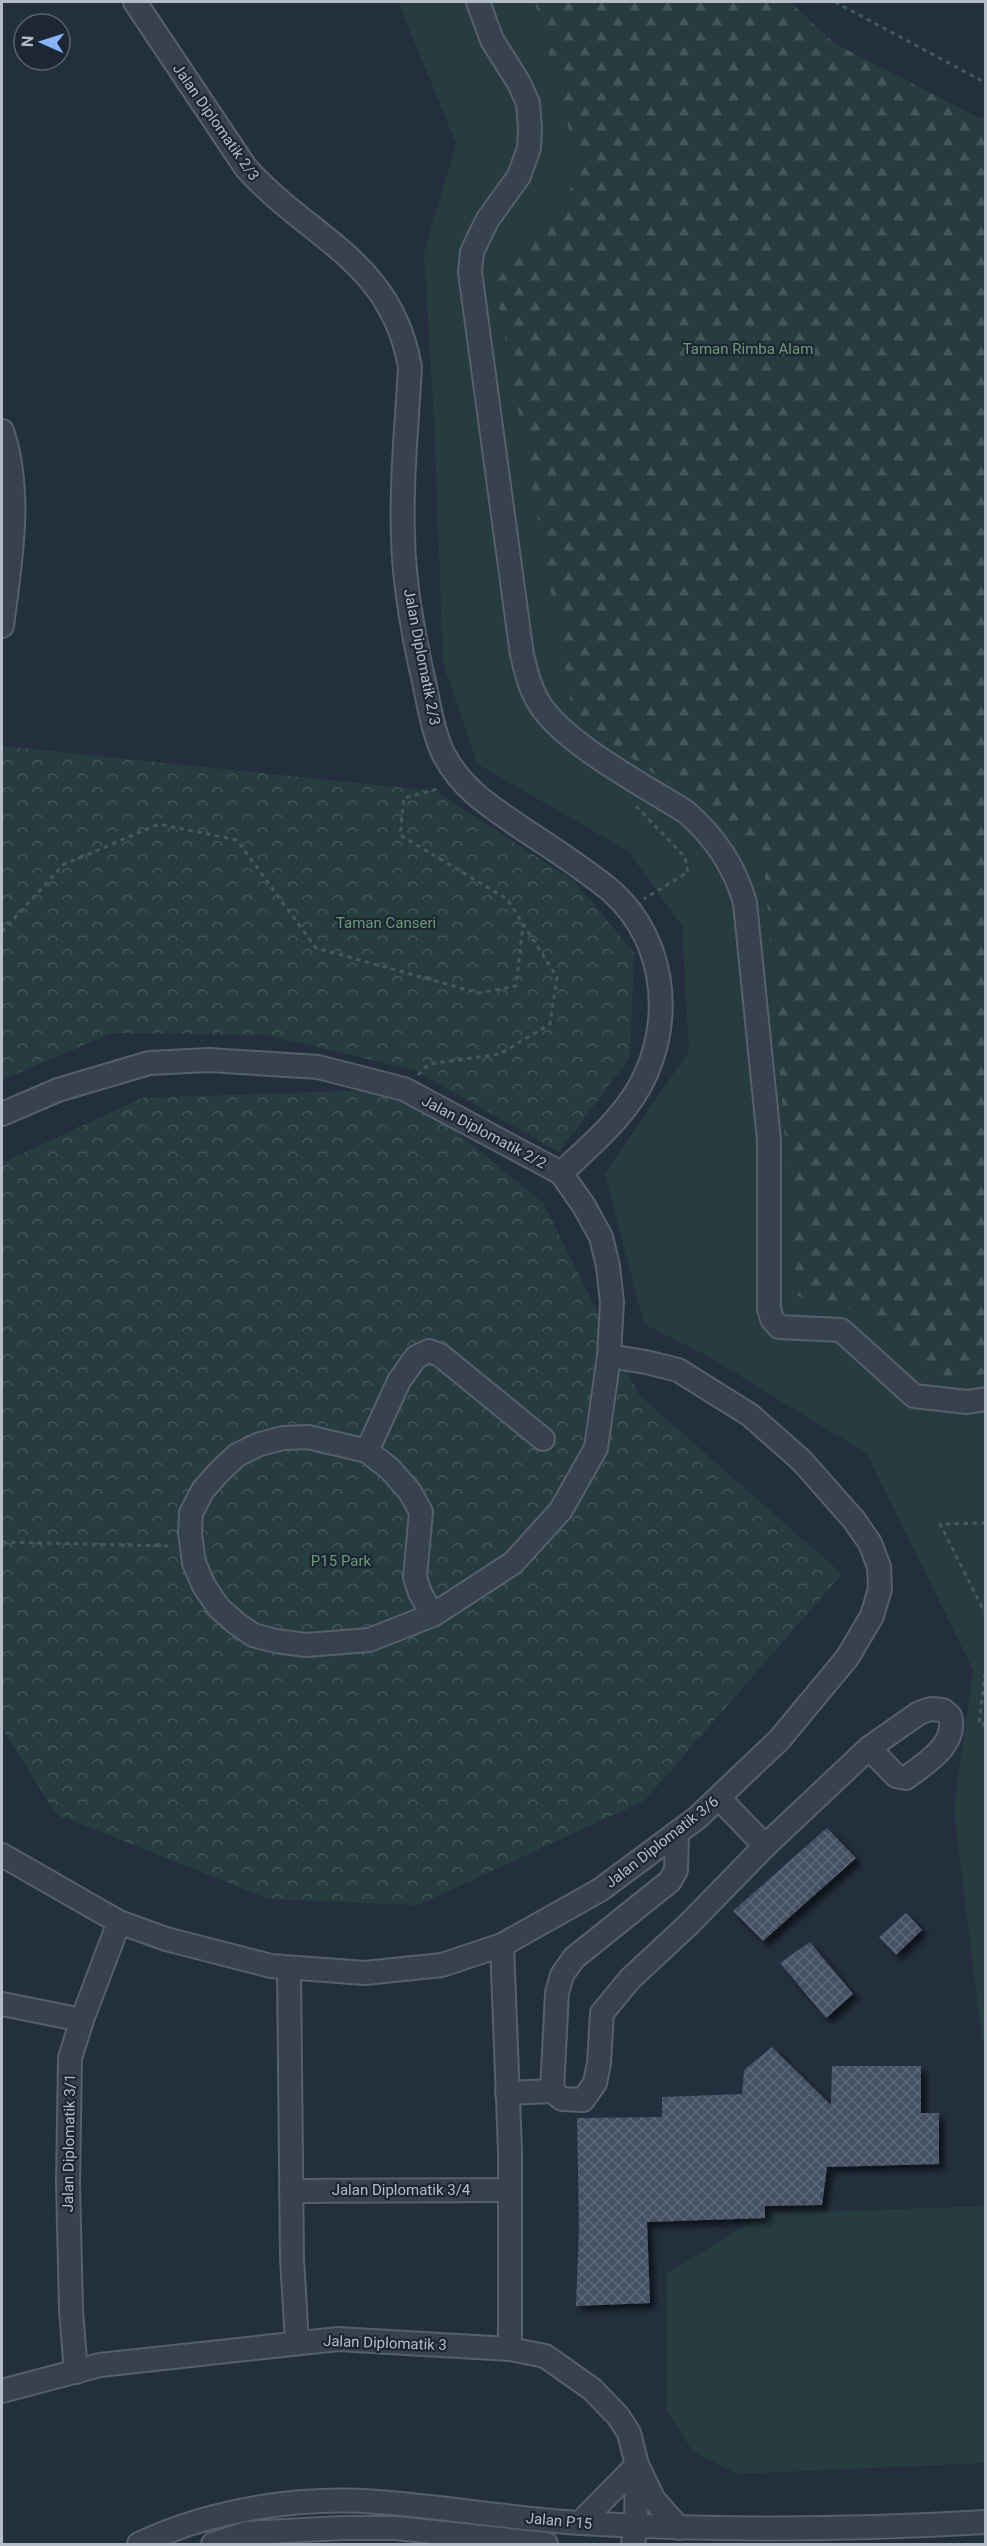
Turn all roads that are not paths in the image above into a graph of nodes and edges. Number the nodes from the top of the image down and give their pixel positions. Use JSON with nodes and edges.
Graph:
{"nodes":[{"id":1,"x":135,"y":2,"type":"edge"},
{"id":2,"x":478,"y":2,"type":"edge"},
{"id":3,"x":2,"y":431,"type":"edge"},
{"id":4,"x":2,"y":626,"type":"edge"},
{"id":5,"x":2,"y":1114,"type":"edge"},
{"id":6,"x":561,"y":1173,"type":"junction"},
{"id":7,"x":609,"y":1356,"type":"junction"},
{"id":8,"x":986,"y":1400,"type":"edge"},
{"id":9,"x":543,"y":1439,"type":"dead end"},
{"id":10,"x":367,"y":1451,"type":"junction"},
{"id":11,"x":433,"y":1615,"type":"junction"},
{"id":12,"x":869,"y":1748,"type":"dead end"},
{"id":13,"x":719,"y":1798,"type":"junction"},
{"id":14,"x":677,"y":1833,"type":"junction"},
{"id":15,"x":765,"y":1846,"type":"junction"},
{"id":16,"x":2,"y":1855,"type":"edge"},
{"id":17,"x":119,"y":1923,"type":"junction"},
{"id":18,"x":502,"y":1945,"type":"junction"},
{"id":19,"x":289,"y":1968,"type":"junction"},
{"id":20,"x":2,"y":2004,"type":"edge"},
{"id":21,"x":82,"y":2020,"type":"junction"},
{"id":22,"x":552,"y":2091,"type":"junction"},
{"id":23,"x":507,"y":2093,"type":"junction"},
{"id":24,"x":510,"y":2190,"type":"junction"},
{"id":25,"x":291,"y":2191,"type":"junction"},
{"id":26,"x":297,"y":2342,"type":"junction"},
{"id":27,"x":510,"y":2349,"type":"junction"},
{"id":28,"x":76,"y":2372,"type":"junction"},
{"id":29,"x":2,"y":2391,"type":"edge"},
{"id":30,"x":637,"y":2465,"type":"junction"},
{"id":31,"x":986,"y":2522,"type":"edge"},
{"id":32,"x":580,"y":2523,"type":"junction"},
{"id":33,"x":679,"y":2528,"type":"junction"},
{"id":34,"x":634,"y":2535,"type":"edge"},
{"id":35,"x":248,"y":2539,"type":"edge"},
{"id":36,"x":467,"y":2540,"type":"edge"},
{"id":37,"x":220,"y":2543,"type":"edge"},
{"id":38,"x":139,"y":2544,"type":"edge"},
{"id":39,"x":546,"y":2544,"type":"edge"}],
"edges":[{"from":1,"to":6,"type":"street","name":"Jalan Diplomatik 2/3"},
{"from":2,"to":8,"type":"street"},
{"from":3,"to":4,"type":"street"},
{"from":5,"to":6,"type":"street","name":"Jalan Diplomatik 2/2"},
{"from":6,"to":7,"type":"street","name":"Jalan Diplomatik 2/2"},
{"from":7,"to":11,"type":"street","name":"Jalan Diplomatik 2/2"},
{"from":7,"to":13,"type":"street","name":"Jalan Diplomatik 3/6"},
{"from":9,"to":10,"type":"street"},
{"from":10,"to":11,"type":"street","name":"Jalan Diplomatik 2/2"},
{"from":10,"to":11,"type":"street","name":"Jalan Diplomatik 2/2"},
{"from":12,"to":15,"type":"street"},
{"from":13,"to":14,"type":"street","name":"Jalan Diplomatik 3/6"},
{"from":13,"to":15,"type":"street"},
{"from":14,"to":18,"type":"street","name":"Jalan Diplomatik 3/6"},
{"from":14,"to":22,"type":"street"},
{"from":15,"to":22,"type":"street"},
{"from":16,"to":17,"type":"street","name":"Jalan Diplomatik 3/6"},
{"from":17,"to":19,"type":"street","name":"Jalan Diplomatik 3/6"},
{"from":17,"to":21,"type":"street","name":"Jalan Diplomatik 3/1"},
{"from":18,"to":19,"type":"street","name":"Jalan Diplomatik 3/6"},
{"from":18,"to":23,"type":"street"},
{"from":19,"to":25,"type":"street"},
{"from":20,"to":21,"type":"street"},
{"from":21,"to":28,"type":"street","name":"Jalan Diplomatik 3/1"},
{"from":22,"to":23,"type":"street"},
{"from":23,"to":24,"type":"street"},
{"from":24,"to":25,"type":"street","name":"Jalan Diplomatik 3/4"},
{"from":24,"to":27,"type":"street"},
{"from":25,"to":26,"type":"street"},
{"from":26,"to":27,"type":"street","name":"Jalan Diplomatik 3"},
{"from":26,"to":28,"type":"street","name":"Jalan Diplomatik 3"},
{"from":27,"to":30,"type":"street","name":"Jalan Diplomatik 3"},
{"from":28,"to":29,"type":"street","name":"Jalan Diplomatik 3"},
{"from":30,"to":32,"type":"street"},
{"from":30,"to":33,"type":"street"},
{"from":30,"to":34,"type":"street","name":"Jalan Diplomatik 3"},
{"from":31,"to":33,"type":"street","name":"Jalan P15"},
{"from":32,"to":34,"type":"street","name":"Jalan P15"},
{"from":32,"to":38,"type":"street","name":"Jalan P15"},
{"from":33,"to":34,"type":"street","name":"Jalan P15"},
{"from":35,"to":36,"type":"street","name":"Jalan P15"},
{"from":35,"to":37,"type":"street","name":"Jalan P15"},
{"from":36,"to":39,"type":"street","name":"Jalan P15"}]}
